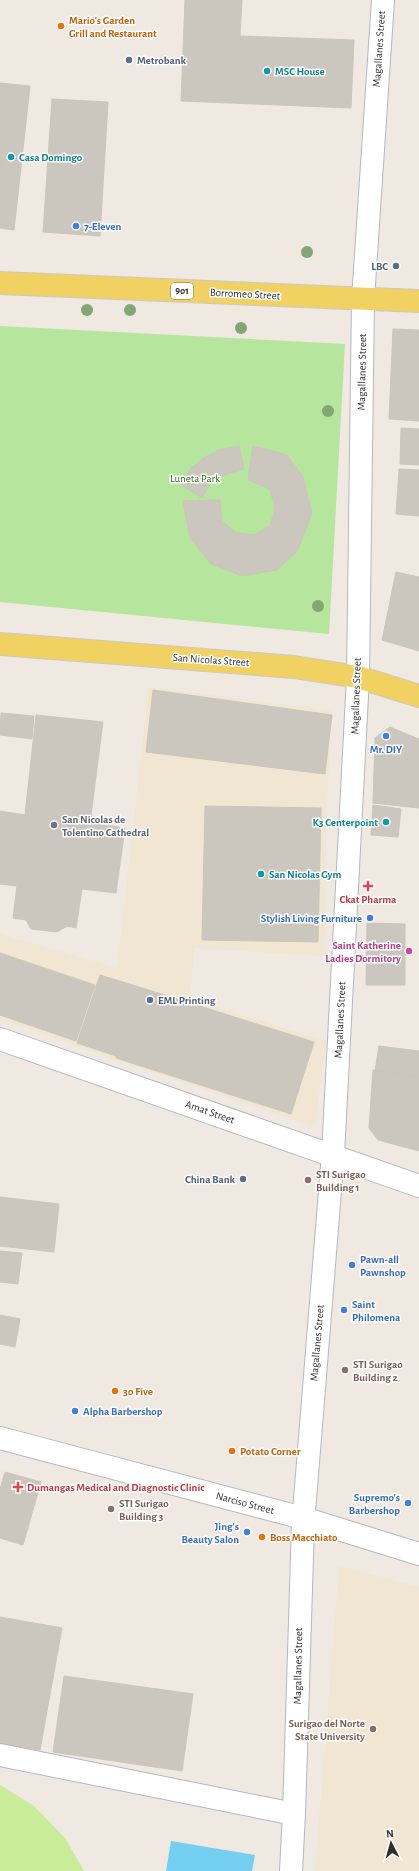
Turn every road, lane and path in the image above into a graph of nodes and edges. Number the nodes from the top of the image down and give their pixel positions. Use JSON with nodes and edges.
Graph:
{"nodes":[{"id":1,"x":383,"y":0,"type":"edge"},
{"id":2,"x":0,"y":283,"type":"edge"},
{"id":3,"x":363,"y":299,"type":"junction"},
{"id":4,"x":419,"y":300,"type":"edge"},
{"id":5,"x":0,"y":644,"type":"edge"},
{"id":6,"x":358,"y":677,"type":"junction"},
{"id":7,"x":419,"y":696,"type":"edge"},
{"id":8,"x":0,"y":1039,"type":"edge"},
{"id":9,"x":333,"y":1154,"type":"junction"},
{"id":10,"x":419,"y":1186,"type":"edge"},
{"id":11,"x":0,"y":1438,"type":"edge"},
{"id":12,"x":303,"y":1518,"type":"junction"},
{"id":13,"x":419,"y":1554,"type":"edge"},
{"id":14,"x":0,"y":1755,"type":"edge"},
{"id":15,"x":294,"y":1814,"type":"junction"},
{"id":16,"x":291,"y":1871,"type":"edge"}],
"edges":[{"from":1,"to":3,"type":"street","name":"Magallanes Street"},
{"from":2,"to":3,"type":"main road","name":"Borromeo Street","number":"901"},
{"from":3,"to":4,"type":"main road","name":"Borromeo Street","number":"901"},
{"from":3,"to":6,"type":"street","name":"Magallanes Street"},
{"from":5,"to":6,"type":"main road","name":"San Nicolas Street"},
{"from":6,"to":7,"type":"main road","name":"San Nicolas Street"},
{"from":6,"to":9,"type":"street","name":"Magallanes Street"},
{"from":8,"to":9,"type":"street","name":"Amat Street"},
{"from":9,"to":10,"type":"street","name":"Amat Street"},
{"from":9,"to":12,"type":"street","name":"Magallanes Street"},
{"from":11,"to":12,"type":"street","name":"Narciso Street"},
{"from":12,"to":13,"type":"street","name":"Narciso Street"},
{"from":12,"to":15,"type":"street","name":"Magallanes Street"},
{"from":14,"to":15,"type":"street"},
{"from":15,"to":16,"type":"street","name":"Magallanes Street"}]}
